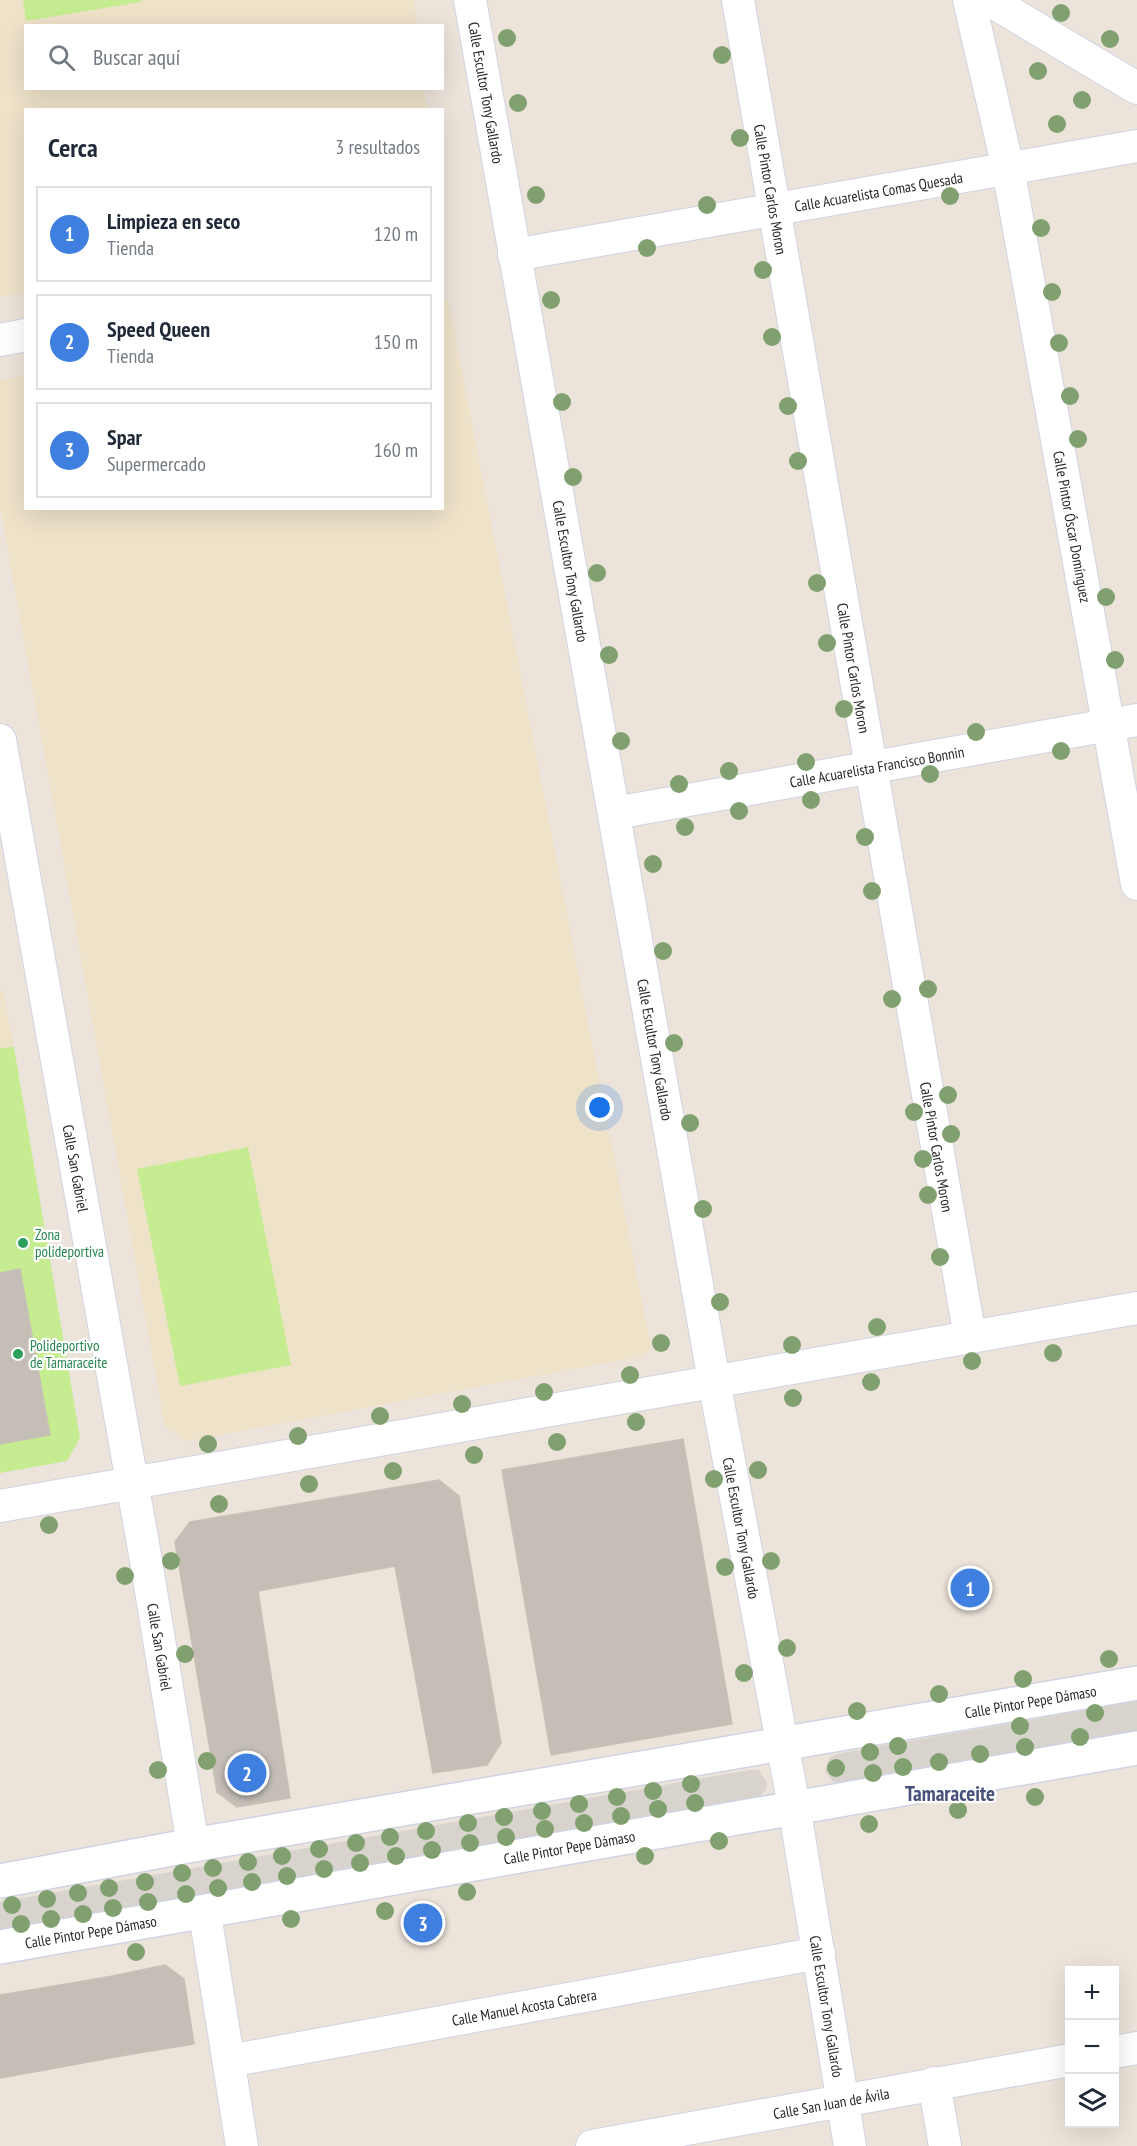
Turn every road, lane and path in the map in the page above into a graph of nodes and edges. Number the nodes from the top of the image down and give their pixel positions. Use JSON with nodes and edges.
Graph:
{"nodes":[{"id":1,"x":470,"y":0,"type":"edge"},
{"id":2,"x":738,"y":0,"type":"edge"},
{"id":3,"x":969,"y":0,"type":"edge"},
{"id":4,"x":988,"y":0,"type":"edge"},
{"id":5,"x":1137,"y":88,"type":"edge"},
{"id":6,"x":1137,"y":146,"type":"edge"},
{"id":7,"x":1008,"y":168,"type":"junction"},
{"id":8,"x":774,"y":209,"type":"junction"},
{"id":9,"x":514,"y":255,"type":"junction"},
{"id":10,"x":24,"y":335,"type":"edge"},
{"id":11,"x":0,"y":340,"type":"edge"},
{"id":12,"x":1123,"y":722,"type":"edge"},
{"id":13,"x":0,"y":740,"type":"edge"},
{"id":14,"x":871,"y":767,"type":"junction"},
{"id":15,"x":615,"y":813,"type":"junction"},
{"id":16,"x":1137,"y":884,"type":"edge"},
{"id":17,"x":1137,"y":1308,"type":"edge"},
{"id":18,"x":970,"y":1337,"type":"junction"},
{"id":19,"x":714,"y":1382,"type":"junction"},
{"id":20,"x":132,"y":1482,"type":"junction"},
{"id":21,"x":0,"y":1506,"type":"edge"},
{"id":22,"x":1137,"y":1683,"type":"edge"},
{"id":23,"x":780,"y":1744,"type":"junction"},
{"id":24,"x":1137,"y":1748,"type":"edge"},
{"id":25,"x":794,"y":1806,"type":"junction"},
{"id":26,"x":193,"y":1845,"type":"junction"},
{"id":27,"x":0,"y":1881,"type":"edge"},
{"id":28,"x":205,"y":1914,"type":"junction"},
{"id":29,"x":0,"y":1947,"type":"edge"},
{"id":30,"x":819,"y":1953,"type":"junction"},
{"id":31,"x":1137,"y":2048,"type":"edge"},
{"id":32,"x":1119,"y":2051,"type":"edge"},
{"id":33,"x":228,"y":2061,"type":"junction"},
{"id":34,"x":1065,"y":2061,"type":"edge"},
{"id":35,"x":934,"y":2083,"type":"junction"},
{"id":36,"x":844,"y":2099,"type":"junction"},
{"id":37,"x":242,"y":2146,"type":"edge"},
{"id":38,"x":592,"y":2146,"type":"edge"},
{"id":39,"x":850,"y":2146,"type":"edge"},
{"id":40,"x":945,"y":2146,"type":"edge"}],
"edges":[{"from":1,"to":9,"type":"street","name":"Calle Escultor Tony Gallardo"},
{"from":2,"to":8,"type":"street","name":"Calle Pintor Carlos Moron"},
{"from":3,"to":7,"type":"street","name":"Calle Pintor Óscar Domínguez"},
{"from":4,"to":5,"type":"street"},
{"from":6,"to":7,"type":"street","name":"Calle Acuarelista Comas Quesada"},
{"from":7,"to":8,"type":"street","name":"Calle Acuarelista Comas Quesada"},
{"from":7,"to":12,"type":"street","name":"Calle Pintor Óscar Domínguez"},
{"from":8,"to":9,"type":"street","name":"Calle Acuarelista Comas Quesada"},
{"from":8,"to":14,"type":"street","name":"Calle Pintor Carlos Moron"},
{"from":9,"to":15,"type":"street","name":"Calle Escultor Tony Gallardo"},
{"from":10,"to":11,"type":"street"},
{"from":12,"to":14,"type":"street","name":"Calle Acuarelista Francisco Bonnin"},
{"from":12,"to":16,"type":"street","name":"Calle Pintor Óscar Domínguez"},
{"from":13,"to":20,"type":"street","name":"Calle San Gabriel"},
{"from":14,"to":15,"type":"street","name":"Calle Acuarelista Francisco Bonnin"},
{"from":14,"to":18,"type":"street","name":"Calle Pintor Carlos Moron"},
{"from":15,"to":19,"type":"street","name":"Calle Escultor Tony Gallardo"},
{"from":17,"to":18,"type":"street"},
{"from":18,"to":19,"type":"street"},
{"from":19,"to":20,"type":"street"},
{"from":19,"to":23,"type":"street","name":"Calle Escultor Tony Gallardo"},
{"from":20,"to":21,"type":"street"},
{"from":20,"to":26,"type":"street","name":"Calle San Gabriel"},
{"from":22,"to":23,"type":"street","name":"Calle Pintor Pepe Dámaso"},
{"from":23,"to":25,"type":"street","name":"Calle Escultor Tony Gallardo"},
{"from":23,"to":26,"type":"street","name":"Calle Pintor Pepe Dámaso"},
{"from":24,"to":25,"type":"street","name":"Calle Pintor Pepe Dámaso"},
{"from":25,"to":28,"type":"street","name":"Calle Pintor Pepe Dámaso"},
{"from":25,"to":30,"type":"street","name":"Calle Escultor Tony Gallardo"},
{"from":26,"to":27,"type":"street","name":"Calle Pintor Pepe Dámaso"},
{"from":28,"to":29,"type":"street","name":"Calle Pintor Pepe Dámaso"},
{"from":28,"to":33,"type":"street"},
{"from":30,"to":33,"type":"street","name":"Calle Manuel Acosta Cabrera"},
{"from":30,"to":36,"type":"street","name":"Calle Escultor Tony Gallardo"},
{"from":31,"to":32,"type":"street"},
{"from":33,"to":37,"type":"street"},
{"from":34,"to":35,"type":"street","name":"Calle San Juan de Ávila"},
{"from":35,"to":36,"type":"street","name":"Calle San Juan de Ávila"},
{"from":35,"to":40,"type":"street"},
{"from":36,"to":38,"type":"street","name":"Calle San Juan de Ávila"},
{"from":36,"to":39,"type":"street","name":"Calle Escultor Tony Gallardo"}]}
